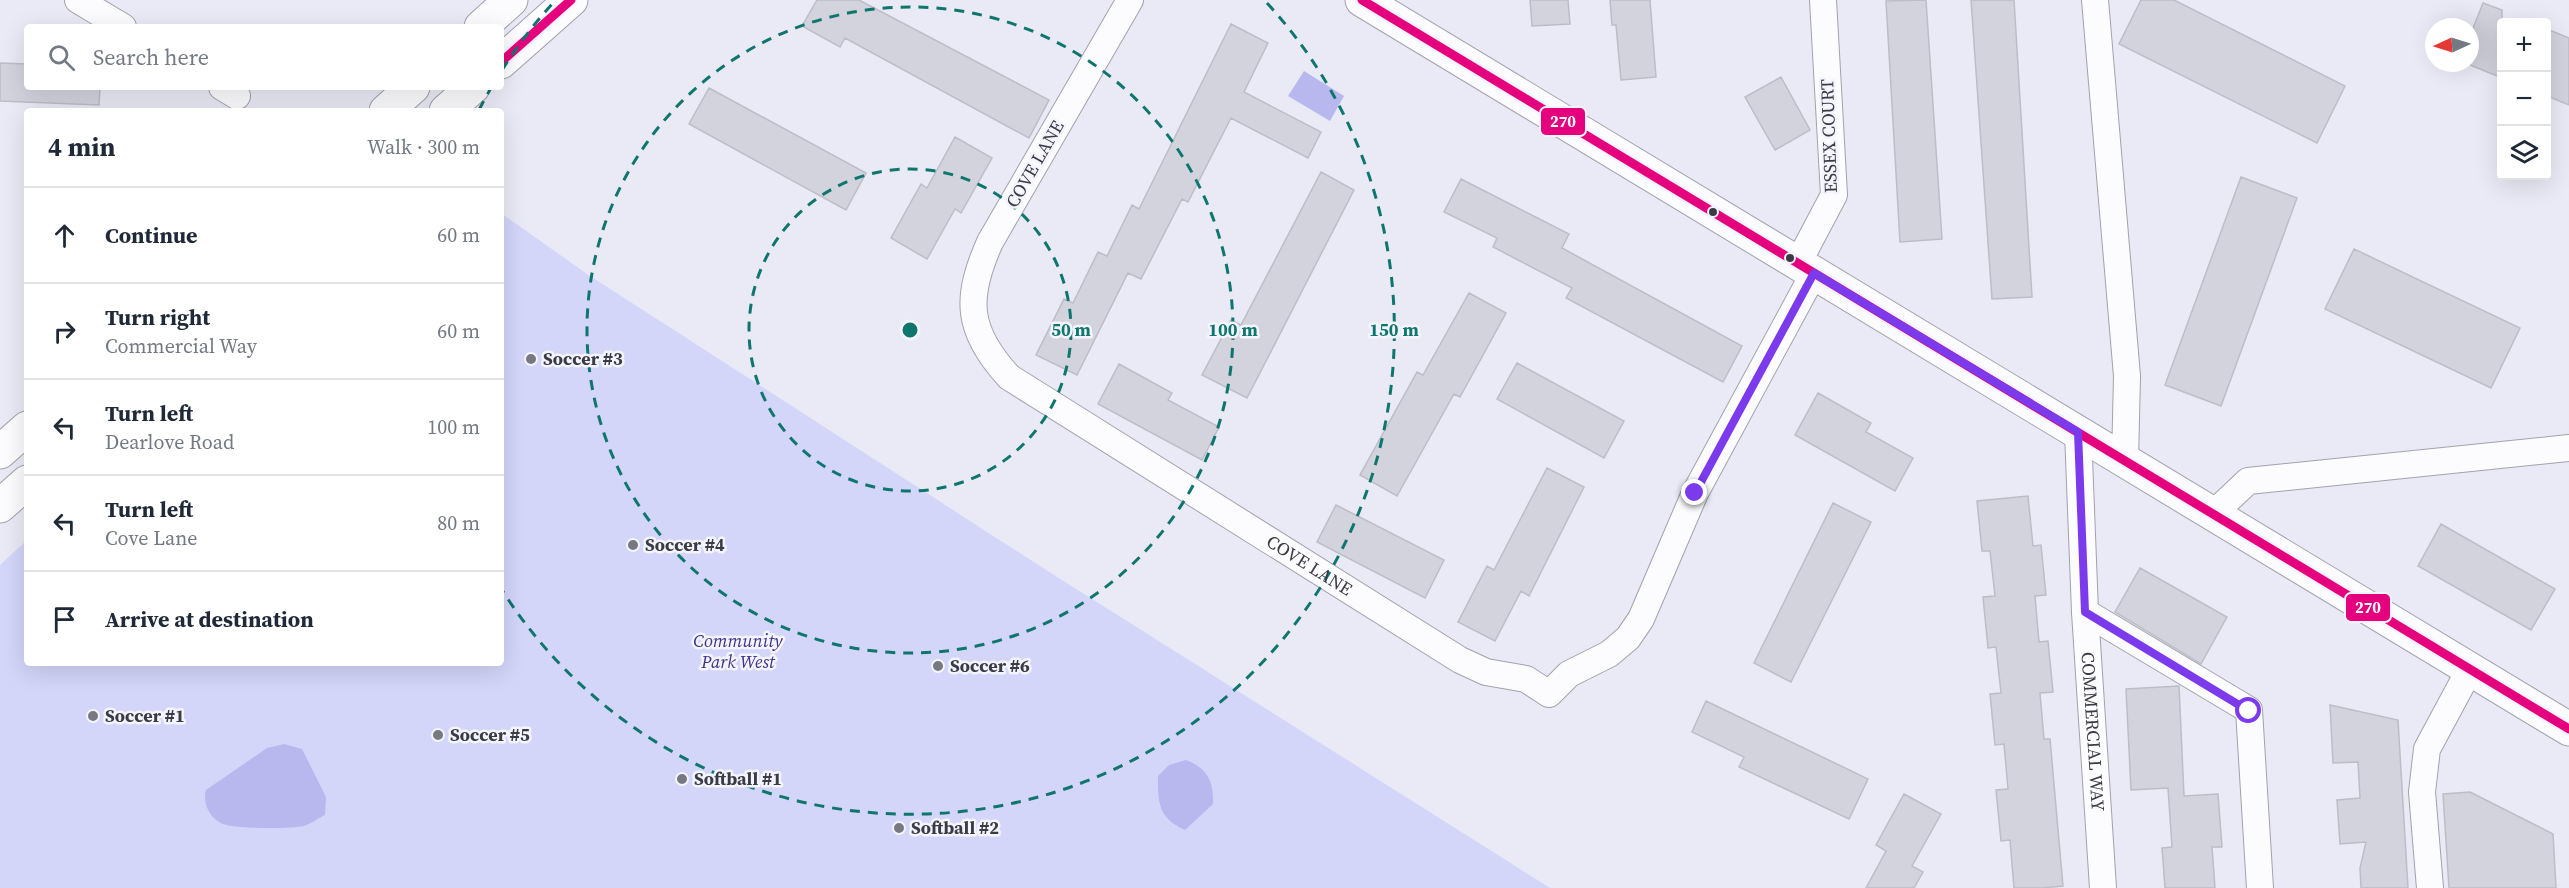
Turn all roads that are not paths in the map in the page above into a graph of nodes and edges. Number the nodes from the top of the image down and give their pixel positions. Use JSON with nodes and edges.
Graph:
{"nodes":[{"id":1,"x":78,"y":0,"type":"edge"},
{"id":2,"x":511,"y":0,"type":"edge"},
{"id":3,"x":571,"y":0,"type":"edge"},
{"id":4,"x":1130,"y":0,"type":"edge"},
{"id":5,"x":1362,"y":0,"type":"edge"},
{"id":6,"x":1822,"y":0,"type":"edge"},
{"id":7,"x":2095,"y":0,"type":"edge"},
{"id":8,"x":118,"y":24,"type":"edge"},
{"id":9,"x":484,"y":24,"type":"edge"},
{"id":10,"x":504,"y":59,"type":"edge"},
{"id":11,"x":410,"y":90,"type":"edge"},
{"id":12,"x":470,"y":90,"type":"edge"},
{"id":13,"x":389,"y":108,"type":"edge"},
{"id":14,"x":449,"y":108,"type":"edge"},
{"id":15,"x":1806,"y":268,"type":"junction"},
{"id":16,"x":24,"y":432,"type":"edge"},
{"id":17,"x":2078,"y":432,"type":"junction"},
{"id":18,"x":2569,"y":447,"type":"edge"},
{"id":19,"x":0,"y":452,"type":"edge"},
{"id":20,"x":2125,"y":461,"type":"junction"},
{"id":21,"x":24,"y":485,"type":"edge"},
{"id":22,"x":0,"y":506,"type":"edge"},
{"id":23,"x":2213,"y":514,"type":"junction"},
{"id":24,"x":2085,"y":612,"type":"junction"},
{"id":25,"x":2470,"y":669,"type":"junction"},
{"id":26,"x":2569,"y":729,"type":"edge"},
{"id":27,"x":2103,"y":888,"type":"edge"},
{"id":28,"x":2260,"y":888,"type":"edge"},
{"id":29,"x":2430,"y":888,"type":"edge"}],
"edges":[{"from":1,"to":8,"type":"street"},
{"from":2,"to":9,"type":"main road"},
{"from":3,"to":10,"type":"main road"},
{"from":4,"to":15,"type":"street","name":"COVE LANE"},
{"from":5,"to":15,"type":"main road"},
{"from":6,"to":15,"type":"street","name":"ESSEX COURT"},
{"from":7,"to":20,"type":"street"},
{"from":11,"to":13,"type":"main road"},
{"from":12,"to":14,"type":"main road"},
{"from":15,"to":17,"type":"main road"},
{"from":16,"to":19,"type":"main road"},
{"from":17,"to":20,"type":"main road"},
{"from":17,"to":24,"type":"street","name":"COMMERCIAL WAY"},
{"from":18,"to":23,"type":"street"},
{"from":20,"to":23,"type":"main road"},
{"from":21,"to":22,"type":"main road"},
{"from":23,"to":25,"type":"main road"},
{"from":24,"to":27,"type":"street","name":"COMMERCIAL WAY"},
{"from":24,"to":28,"type":"street"},
{"from":25,"to":26,"type":"main road"},
{"from":25,"to":29,"type":"street"}]}
